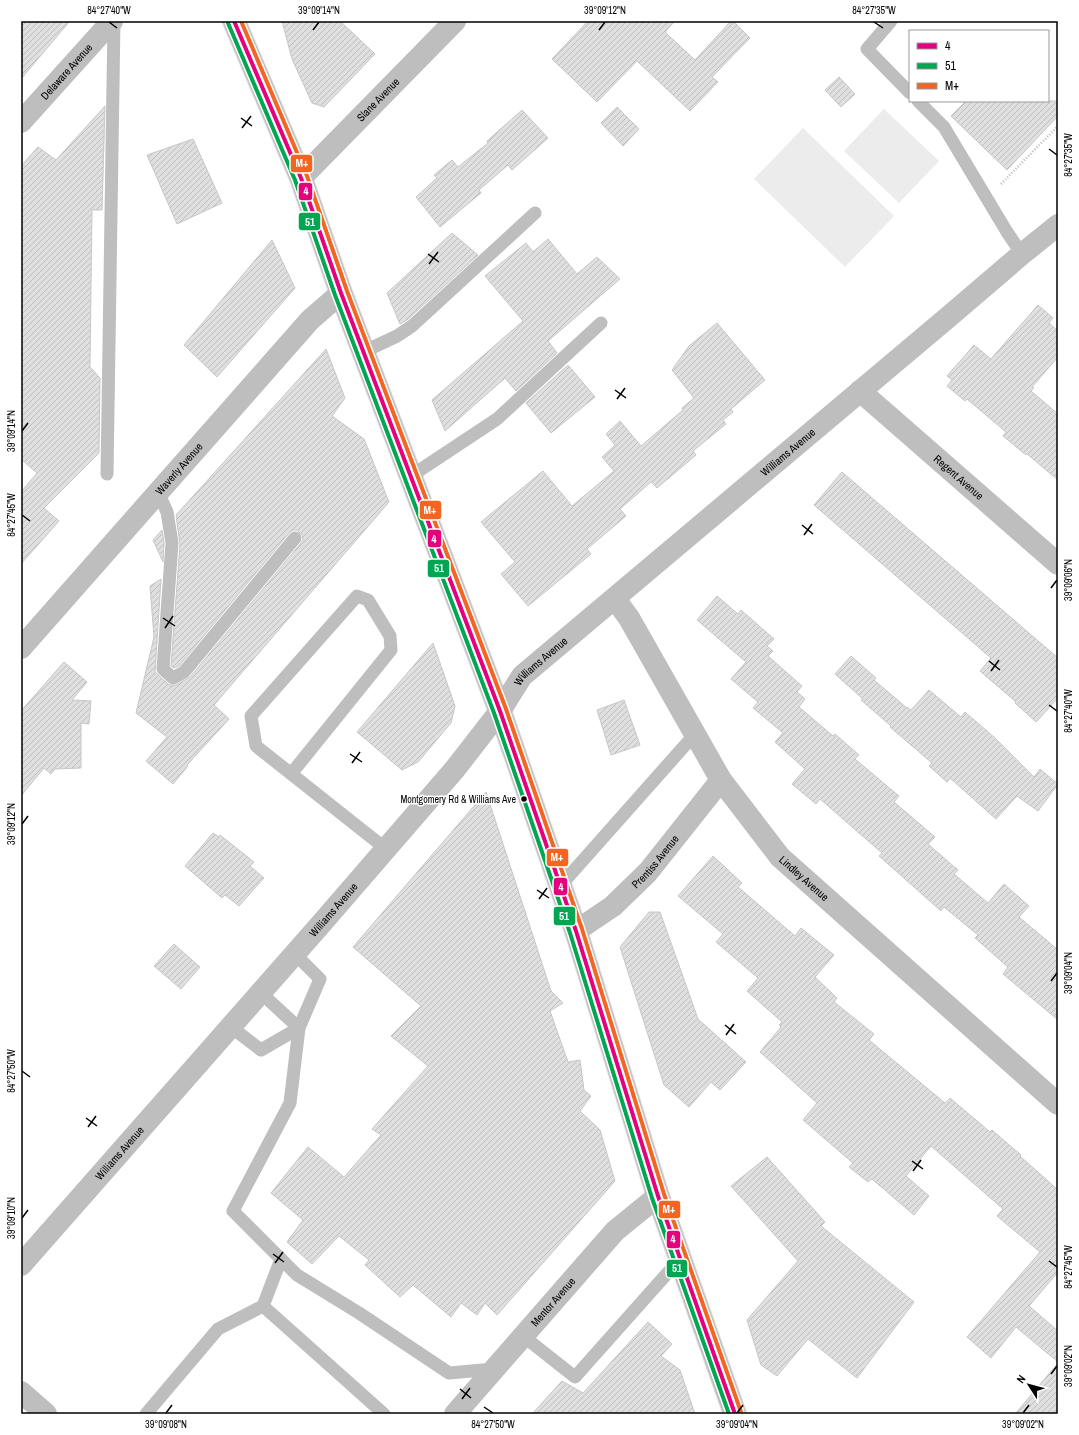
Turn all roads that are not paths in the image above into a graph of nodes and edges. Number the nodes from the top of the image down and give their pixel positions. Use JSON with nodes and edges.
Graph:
{"nodes":[{"id":1,"x":113,"y":21,"type":"edge"},
{"id":2,"x":234,"y":21,"type":"edge"},
{"id":3,"x":455,"y":21,"type":"edge"},
{"id":4,"x":891,"y":21,"type":"edge"},
{"id":5,"x":909,"y":92,"type":"edge"},
{"id":6,"x":919,"y":102,"type":"edge"},
{"id":7,"x":21,"y":122,"type":"edge"},
{"id":8,"x":301,"y":178,"type":"junction"},
{"id":9,"x":535,"y":213,"type":"dead end"},
{"id":10,"x":1058,"y":225,"type":"edge"},
{"id":11,"x":1022,"y":254,"type":"junction"},
{"id":12,"x":341,"y":293,"type":"junction"},
{"id":13,"x":601,"y":323,"type":"dead end"},
{"id":14,"x":363,"y":352,"type":"junction"},
{"id":15,"x":860,"y":390,"type":"junction"},
{"id":16,"x":107,"y":474,"type":"dead end"},
{"id":17,"x":411,"y":476,"type":"junction"},
{"id":18,"x":158,"y":492,"type":"junction"},
{"id":19,"x":295,"y":538,"type":"dead end"},
{"id":20,"x":1058,"y":564,"type":"edge"},
{"id":21,"x":615,"y":599,"type":"junction"},
{"id":22,"x":21,"y":648,"type":"edge"},
{"id":23,"x":500,"y":711,"type":"junction"},
{"id":24,"x":695,"y":734,"type":"junction"},
{"id":25,"x":291,"y":774,"type":"junction"},
{"id":26,"x":721,"y":780,"type":"junction"},
{"id":27,"x":386,"y":849,"type":"junction"},
{"id":28,"x":561,"y":885,"type":"junction"},
{"id":29,"x":576,"y":931,"type":"junction"},
{"id":30,"x":295,"y":954,"type":"junction"},
{"id":31,"x":261,"y":993,"type":"junction"},
{"id":32,"x":231,"y":1027,"type":"junction"},
{"id":33,"x":299,"y":1028,"type":"junction"},
{"id":34,"x":1058,"y":1104,"type":"edge"},
{"id":35,"x":658,"y":1196,"type":"junction"},
{"id":36,"x":281,"y":1259,"type":"junction"},
{"id":37,"x":680,"y":1259,"type":"junction"},
{"id":38,"x":21,"y":1265,"type":"edge"},
{"id":39,"x":264,"y":1306,"type":"junction"},
{"id":40,"x":523,"y":1336,"type":"junction"},
{"id":41,"x":494,"y":1369,"type":"junction"},
{"id":42,"x":21,"y":1392,"type":"edge"},
{"id":43,"x":46,"y":1414,"type":"edge"},
{"id":44,"x":146,"y":1414,"type":"edge"},
{"id":45,"x":384,"y":1414,"type":"edge"},
{"id":46,"x":455,"y":1414,"type":"edge"},
{"id":47,"x":735,"y":1414,"type":"edge"}],
"edges":[{"from":1,"to":7,"type":"street","name":"Delaware Avenue"},
{"from":1,"to":16,"type":"lane"},
{"from":2,"to":8,"type":"street"},
{"from":3,"to":8,"type":"street","name":"Slane Avenue"},
{"from":4,"to":5,"type":"lane"},
{"from":6,"to":11,"type":"lane"},
{"from":8,"to":12,"type":"street"},
{"from":9,"to":14,"type":"lane"},
{"from":10,"to":11,"type":"street","name":"Williams Avenue"},
{"from":11,"to":15,"type":"street","name":"Williams Avenue"},
{"from":12,"to":14,"type":"street"},
{"from":12,"to":18,"type":"street","name":"Waverly Avenue"},
{"from":13,"to":17,"type":"lane"},
{"from":14,"to":17,"type":"street"},
{"from":15,"to":20,"type":"street","name":"Regent Avenue"},
{"from":15,"to":21,"type":"street","name":"Williams Avenue"},
{"from":17,"to":23,"type":"street"},
{"from":18,"to":19,"type":"lane"},
{"from":18,"to":22,"type":"street","name":"Waverly Avenue"},
{"from":21,"to":23,"type":"street","name":"Williams Avenue"},
{"from":21,"to":24,"type":"street","name":"Lindley Avenue"},
{"from":23,"to":27,"type":"street","name":"Williams Avenue"},
{"from":23,"to":28,"type":"street"},
{"from":24,"to":26,"type":"street","name":"Lindley Avenue"},
{"from":24,"to":28,"type":"lane"},
{"from":25,"to":25,"type":"lane"},
{"from":25,"to":27,"type":"lane"},
{"from":26,"to":29,"type":"street","name":"Prentiss Avenue"},
{"from":26,"to":34,"type":"street","name":"Lindley Avenue"},
{"from":27,"to":30,"type":"street","name":"Williams Avenue"},
{"from":28,"to":29,"type":"street"},
{"from":29,"to":35,"type":"street"},
{"from":30,"to":31,"type":"street","name":"Williams Avenue"},
{"from":30,"to":33,"type":"lane"},
{"from":31,"to":32,"type":"street","name":"Williams Avenue"},
{"from":31,"to":33,"type":"lane"},
{"from":32,"to":33,"type":"lane"},
{"from":32,"to":38,"type":"street","name":"Williams Avenue"},
{"from":33,"to":36,"type":"lane"},
{"from":35,"to":37,"type":"street"},
{"from":35,"to":40,"type":"street","name":"Mentor Avenue"},
{"from":36,"to":39,"type":"lane"},
{"from":36,"to":41,"type":"lane"},
{"from":37,"to":40,"type":"lane"},
{"from":37,"to":47,"type":"street"},
{"from":39,"to":44,"type":"lane"},
{"from":39,"to":45,"type":"lane"},
{"from":40,"to":41,"type":"street","name":"Mentor Avenue"},
{"from":41,"to":46,"type":"street","name":"Mentor Avenue"},
{"from":42,"to":43,"type":"street"}]}
